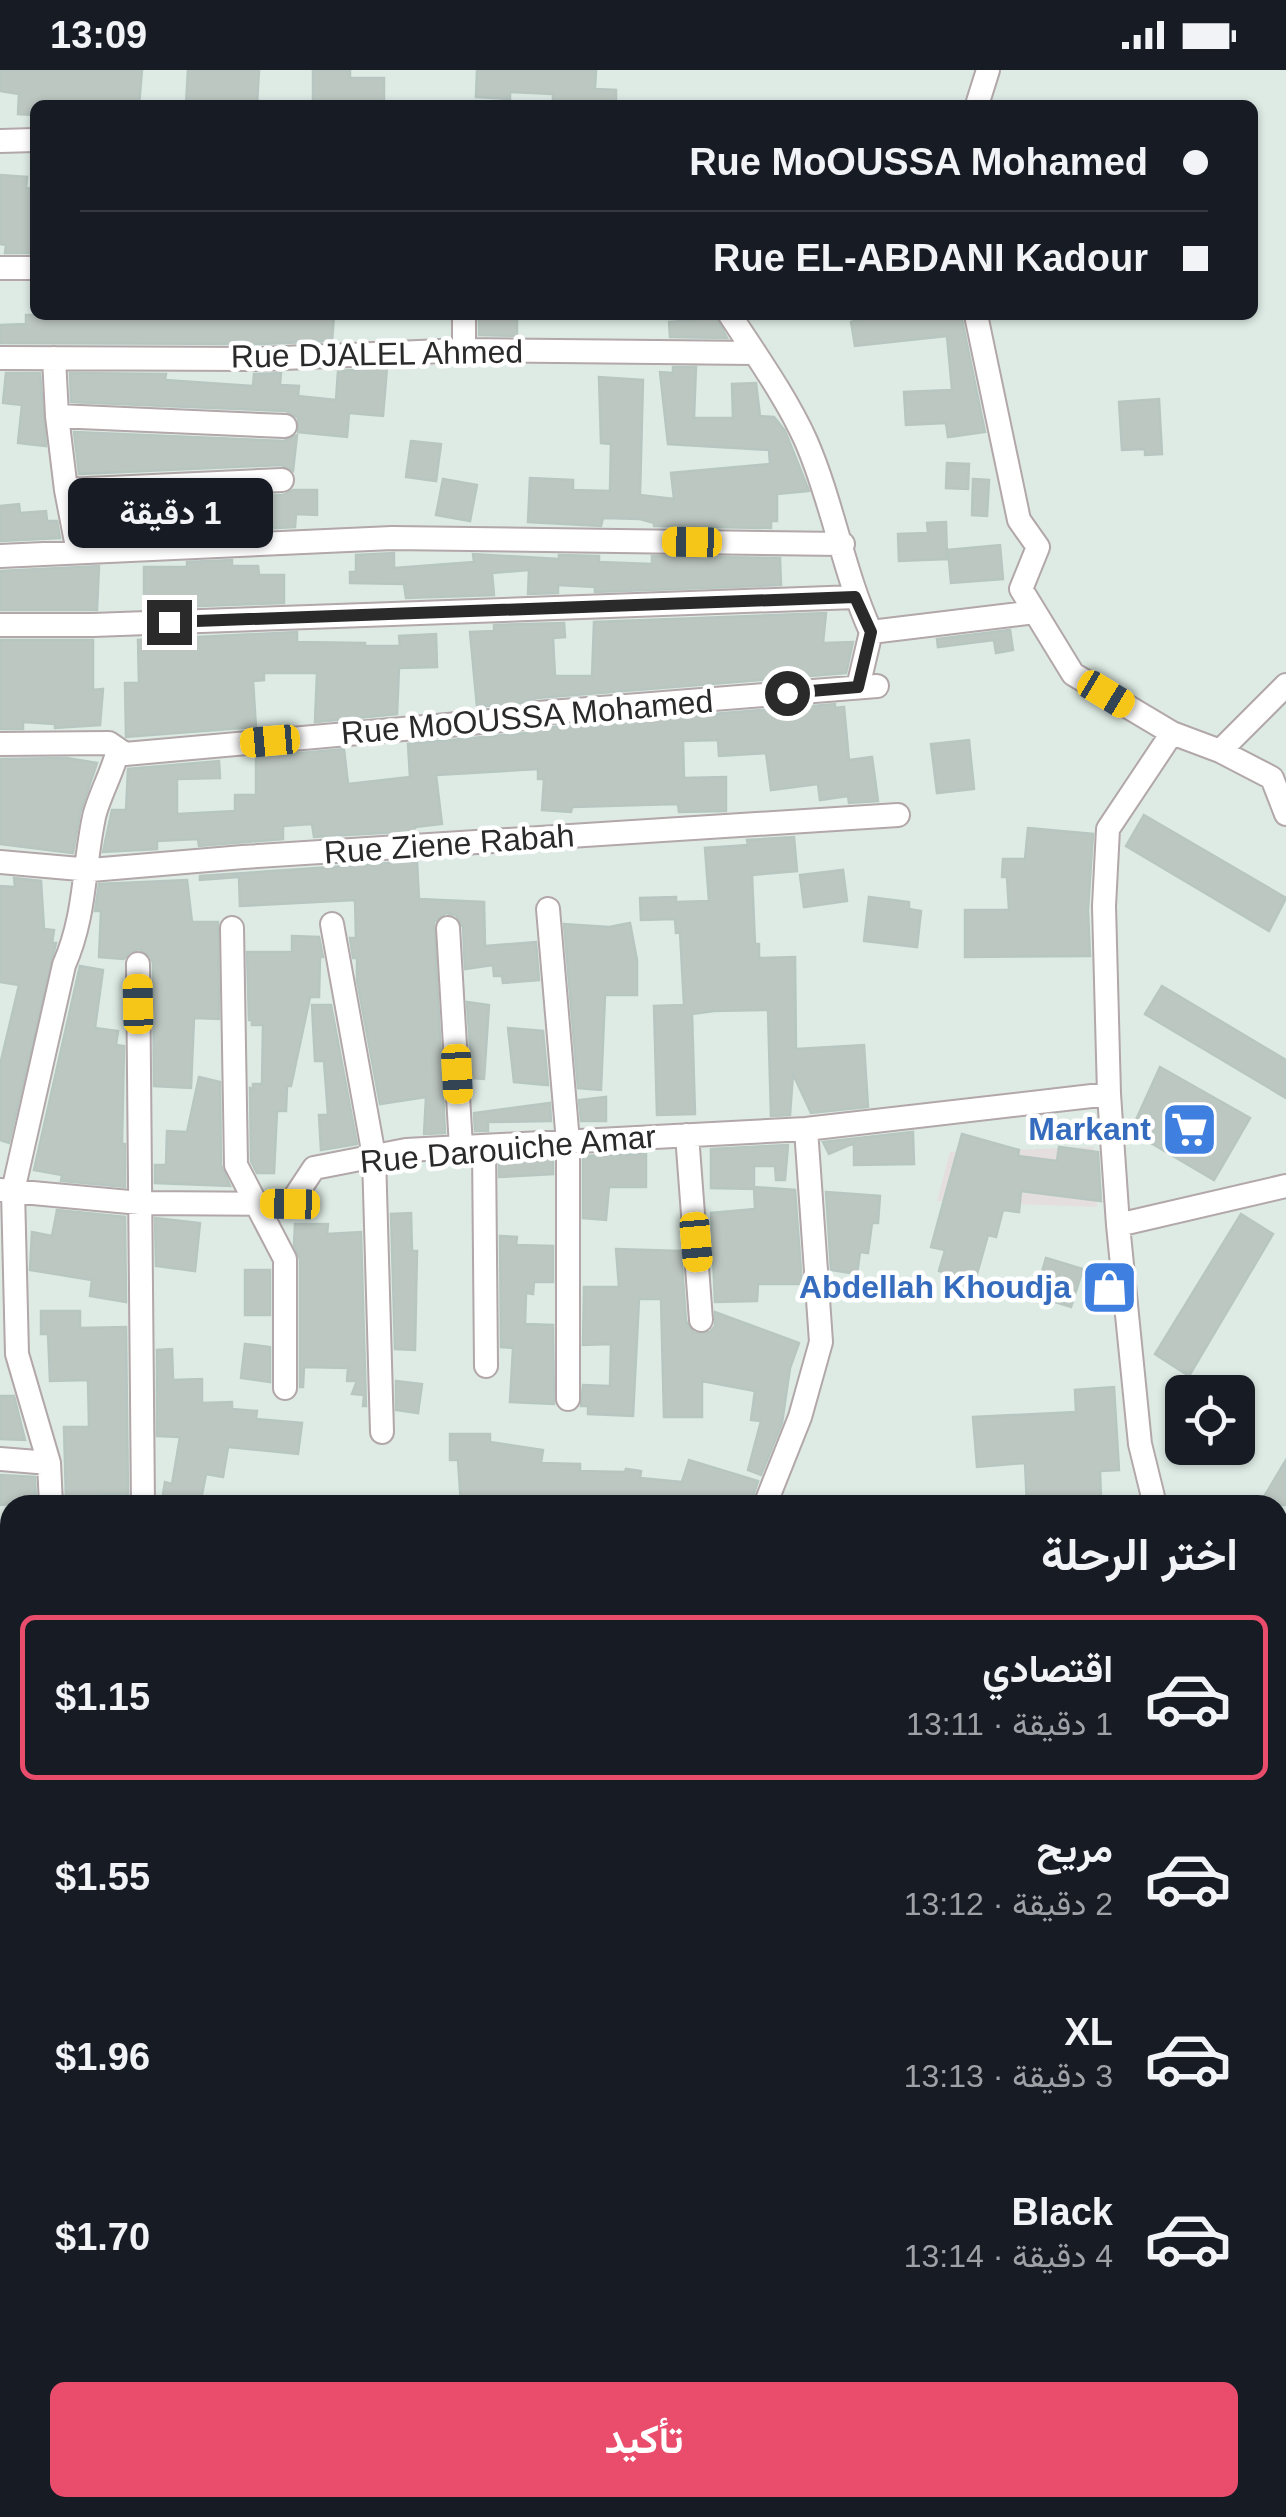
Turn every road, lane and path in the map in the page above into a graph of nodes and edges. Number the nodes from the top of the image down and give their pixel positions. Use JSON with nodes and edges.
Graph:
{"nodes":[{"id":1,"x":988,"y":70,"type":"edge"},
{"id":2,"x":979,"y":100,"type":"edge"},
{"id":3,"x":0,"y":140,"type":"edge"},
{"id":4,"x":30,"y":140,"type":"edge"},
{"id":5,"x":0,"y":268,"type":"edge"},
{"id":6,"x":30,"y":268,"type":"edge"},
{"id":7,"x":464,"y":320,"type":"edge"},
{"id":8,"x":733,"y":320,"type":"edge"},
{"id":9,"x":977,"y":320,"type":"edge"},
{"id":10,"x":464,"y":350,"type":"junction"},
{"id":11,"x":754,"y":353,"type":"junction"},
{"id":12,"x":0,"y":358,"type":"edge"},
{"id":13,"x":54,"y":358,"type":"junction"},
{"id":14,"x":56,"y":416,"type":"junction"},
{"id":15,"x":285,"y":426,"type":"dead end"},
{"id":16,"x":282,"y":480,"type":"dead end"},
{"id":17,"x":66,"y":490,"type":"junction"},
{"id":18,"x":842,"y":544,"type":"junction"},
{"id":19,"x":78,"y":552,"type":"junction"},
{"id":20,"x":0,"y":556,"type":"edge"},
{"id":21,"x":855,"y":597,"type":"junction"},
{"id":22,"x":1034,"y":612,"type":"junction"},
{"id":23,"x":0,"y":625,"type":"edge"},
{"id":24,"x":871,"y":632,"type":"junction"},
{"id":25,"x":1286,"y":685,"type":"edge"},
{"id":26,"x":1172,"y":733,"type":"junction"},
{"id":27,"x":0,"y":744,"type":"edge"},
{"id":28,"x":1220,"y":751,"type":"junction"},
{"id":29,"x":116,"y":757,"type":"dead end"},
{"id":30,"x":1279,"y":782,"type":"edge"},
{"id":31,"x":1286,"y":814,"type":"edge"},
{"id":32,"x":898,"y":815,"type":"dead end"},
{"id":33,"x":0,"y":862,"type":"edge"},
{"id":34,"x":86,"y":870,"type":"junction"},
{"id":35,"x":548,"y":910,"type":"dead end"},
{"id":36,"x":332,"y":924,"type":"dead end"},
{"id":37,"x":232,"y":928,"type":"dead end"},
{"id":38,"x":448,"y":928,"type":"dead end"},
{"id":39,"x":138,"y":964,"type":"dead end"},
{"id":40,"x":1109,"y":1094,"type":"junction"},
{"id":41,"x":806,"y":1128,"type":"junction"},
{"id":42,"x":686,"y":1135,"type":"junction"},
{"id":43,"x":568,"y":1142,"type":"junction"},
{"id":44,"x":472,"y":1146,"type":"junction"},
{"id":45,"x":374,"y":1156,"type":"junction"},
{"id":46,"x":1286,"y":1186,"type":"edge"},
{"id":47,"x":6,"y":1190,"type":"edge"},
{"id":48,"x":140,"y":1203,"type":"junction"},
{"id":49,"x":256,"y":1204,"type":"junction"},
{"id":50,"x":1118,"y":1225,"type":"junction"},
{"id":51,"x":701,"y":1320,"type":"dead end"},
{"id":52,"x":8,"y":1353,"type":"edge"},
{"id":53,"x":486,"y":1366,"type":"dead end"},
{"id":54,"x":285,"y":1388,"type":"dead end"},
{"id":55,"x":568,"y":1399,"type":"dead end"},
{"id":56,"x":382,"y":1432,"type":"dead end"},
{"id":57,"x":0,"y":1459,"type":"edge"},
{"id":58,"x":50,"y":1463,"type":"junction"},
{"id":59,"x":52,"y":1495,"type":"edge"},
{"id":60,"x":144,"y":1495,"type":"edge"},
{"id":61,"x":768,"y":1495,"type":"edge"},
{"id":62,"x":1153,"y":1495,"type":"edge"}],
"edges":[{"from":1,"to":2,"type":"street"},
{"from":3,"to":4,"type":"street"},
{"from":5,"to":6,"type":"street"},
{"from":7,"to":10,"type":"street"},
{"from":8,"to":11,"type":"street"},
{"from":9,"to":22,"type":"street"},
{"from":10,"to":11,"type":"street","name":"Rue DJALEL Ahmed"},
{"from":10,"to":13,"type":"street","name":"Rue DJALEL Ahmed"},
{"from":11,"to":18,"type":"street"},
{"from":12,"to":13,"type":"street","name":"Rue DJALEL Ahmed"},
{"from":13,"to":14,"type":"street"},
{"from":14,"to":15,"type":"street"},
{"from":14,"to":17,"type":"street"},
{"from":16,"to":17,"type":"street"},
{"from":17,"to":19,"type":"street"},
{"from":18,"to":19,"type":"street"},
{"from":18,"to":21,"type":"street"},
{"from":19,"to":20,"type":"street"},
{"from":21,"to":23,"type":"street"},
{"from":21,"to":24,"type":"street"},
{"from":22,"to":24,"type":"street"},
{"from":22,"to":26,"type":"street"},
{"from":24,"to":27,"type":"street","name":"Rue MoOUSSA Mohamed"},
{"from":25,"to":28,"type":"street"},
{"from":26,"to":28,"type":"street"},
{"from":26,"to":40,"type":"street"},
{"from":28,"to":30,"type":"street"},
{"from":29,"to":34,"type":"street"},
{"from":30,"to":31,"type":"street"},
{"from":32,"to":34,"type":"street","name":"Rue Ziene Rabah"},
{"from":33,"to":34,"type":"street","name":"Rue Ziene Rabah"},
{"from":34,"to":47,"type":"street"},
{"from":35,"to":43,"type":"street"},
{"from":36,"to":45,"type":"street"},
{"from":37,"to":49,"type":"street"},
{"from":38,"to":44,"type":"street"},
{"from":39,"to":48,"type":"street"},
{"from":40,"to":41,"type":"street","name":"Rue Darouiche Amar"},
{"from":40,"to":50,"type":"street"},
{"from":41,"to":42,"type":"street","name":"Rue Darouiche Amar"},
{"from":41,"to":61,"type":"street"},
{"from":42,"to":43,"type":"street","name":"Rue Darouiche Amar"},
{"from":42,"to":51,"type":"street"},
{"from":43,"to":44,"type":"street","name":"Rue Darouiche Amar"},
{"from":43,"to":55,"type":"street"},
{"from":44,"to":45,"type":"street","name":"Rue Darouiche Amar"},
{"from":44,"to":53,"type":"street"},
{"from":45,"to":49,"type":"street","name":"Rue Darouiche Amar"},
{"from":45,"to":56,"type":"street"},
{"from":46,"to":50,"type":"street"},
{"from":47,"to":48,"type":"street","name":"Rue Darouiche Amar"},
{"from":47,"to":52,"type":"street"},
{"from":48,"to":49,"type":"street","name":"Rue Darouiche Amar"},
{"from":48,"to":60,"type":"street"},
{"from":49,"to":54,"type":"street"},
{"from":50,"to":62,"type":"street"},
{"from":52,"to":58,"type":"street"},
{"from":57,"to":58,"type":"street"},
{"from":58,"to":59,"type":"street"}]}
